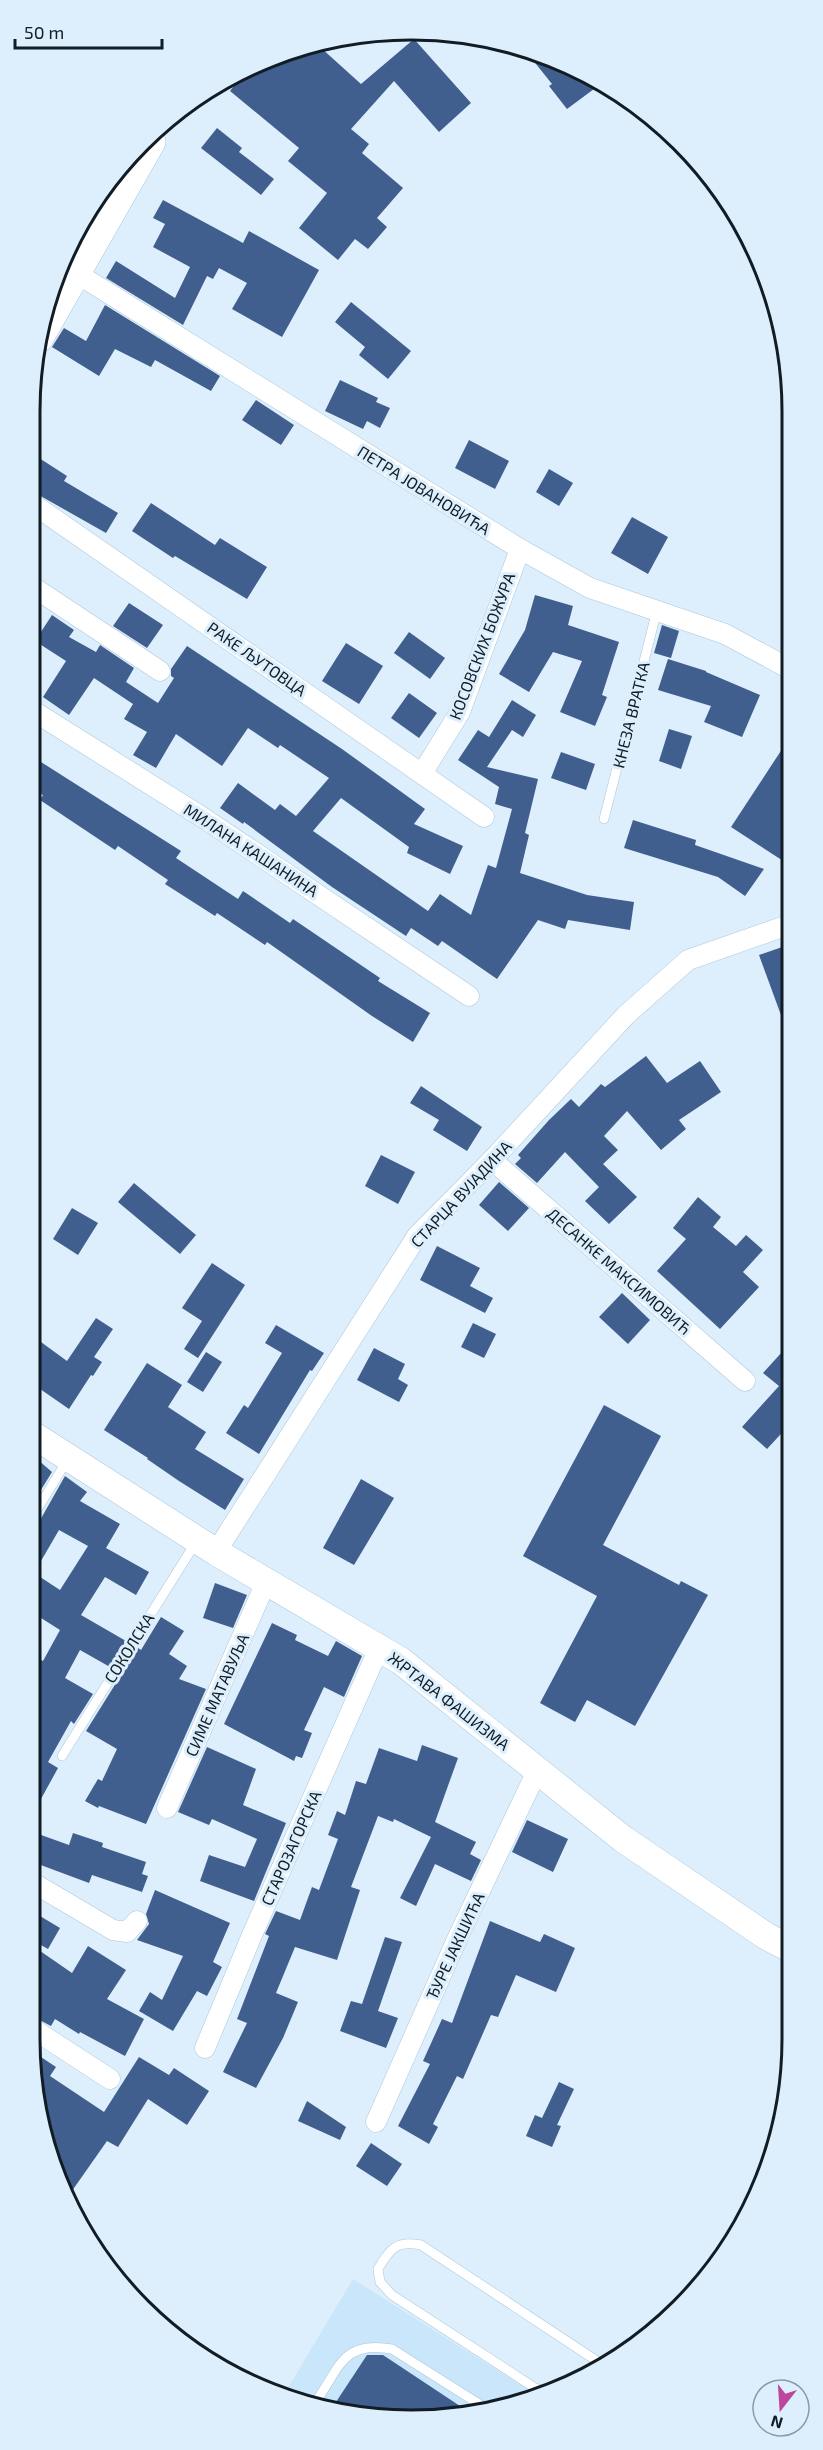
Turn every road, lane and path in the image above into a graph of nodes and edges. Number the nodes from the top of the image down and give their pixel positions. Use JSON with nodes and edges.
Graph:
{"nodes":[{"id":1,"x":144,"y":154,"type":"edge"},
{"id":2,"x":70,"y":272,"type":"edge"},
{"id":3,"x":58,"y":298,"type":"edge"},
{"id":4,"x":40,"y":509,"type":"edge"},
{"id":5,"x":520,"y":549,"type":"junction"},
{"id":6,"x":40,"y":592,"type":"edge"},
{"id":7,"x":657,"y":610,"type":"junction"},
{"id":8,"x":782,"y":665,"type":"edge"},
{"id":9,"x":160,"y":671,"type":"dead end"},
{"id":10,"x":40,"y":715,"type":"edge"},
{"id":11,"x":423,"y":772,"type":"junction"},
{"id":12,"x":484,"y":817,"type":"dead end"},
{"id":13,"x":604,"y":819,"type":"dead end"},
{"id":14,"x":782,"y":927,"type":"edge"},
{"id":15,"x":469,"y":996,"type":"dead end"},
{"id":16,"x":492,"y":1160,"type":"junction"},
{"id":17,"x":745,"y":1381,"type":"dead end"},
{"id":18,"x":40,"y":1439,"type":"edge"},
{"id":19,"x":69,"y":1458,"type":"junction"},
{"id":20,"x":40,"y":1505,"type":"edge"},
{"id":21,"x":206,"y":1546,"type":"junction"},
{"id":22,"x":266,"y":1582,"type":"junction"},
{"id":23,"x":379,"y":1648,"type":"junction"},
{"id":24,"x":62,"y":1756,"type":"dead end"},
{"id":25,"x":537,"y":1771,"type":"junction"},
{"id":26,"x":167,"y":1808,"type":"dead end"},
{"id":27,"x":40,"y":1887,"type":"edge"},
{"id":28,"x":137,"y":1921,"type":"dead end"},
{"id":29,"x":782,"y":1944,"type":"edge"},
{"id":30,"x":40,"y":2034,"type":"edge"},
{"id":31,"x":205,"y":2048,"type":"dead end"},
{"id":32,"x":110,"y":2079,"type":"dead end"},
{"id":33,"x":376,"y":2122,"type":"dead end"},
{"id":34,"x":596,"y":2360,"type":"edge"},
{"id":35,"x":536,"y":2388,"type":"edge"},
{"id":36,"x":319,"y":2398,"type":"edge"},
{"id":37,"x":478,"y":2403,"type":"edge"}],
"edges":[{"from":1,"to":2,"type":"street"},
{"from":2,"to":3,"type":"street"},
{"from":2,"to":5,"type":"street","name":"ПЕТРА ЈОВАНОВИЋА"},
{"from":4,"to":11,"type":"street","name":"РАКЕ ЉУТОВЦА"},
{"from":5,"to":7,"type":"street","name":"ПЕТРА ЈОВАНОВИЋА"},
{"from":5,"to":11,"type":"street","name":"КОСОВСКИХ БОЖУРА"},
{"from":6,"to":9,"type":"street"},
{"from":7,"to":8,"type":"street","name":"ПЕТРА ЈОВАНОВИЋА"},
{"from":7,"to":13,"type":"lane","name":"КНЕЗА ВРАТКА"},
{"from":10,"to":15,"type":"street","name":"МИЛАНА КАШАНИНА"},
{"from":11,"to":12,"type":"street","name":"РАКЕ ЉУТОВЦА"},
{"from":14,"to":16,"type":"street","name":"СТАРЦА ВУЈАДИНА"},
{"from":16,"to":17,"type":"street","name":"ДЕСАНКЕ МАКСИМОВИЋ"},
{"from":16,"to":21,"type":"street","name":"СТАРЦА ВУЈАДИНА"},
{"from":18,"to":19,"type":"street","name":"ЖРТАВА ФАШИЗМА"},
{"from":19,"to":20,"type":"lane"},
{"from":19,"to":21,"type":"street","name":"ЖРТАВА ФАШИЗМА"},
{"from":21,"to":22,"type":"street","name":"ЖРТАВА ФАШИЗМА"},
{"from":21,"to":24,"type":"lane","name":"СОКОЛСКА"},
{"from":22,"to":23,"type":"street","name":"ЖРТАВА ФАШИЗМА"},
{"from":22,"to":26,"type":"street","name":"СИМЕ МАТАВУЉА"},
{"from":23,"to":25,"type":"street","name":"ЖРТАВА ФАШИЗМА"},
{"from":23,"to":31,"type":"street","name":"СТАРОЗАГОРСКА"},
{"from":25,"to":29,"type":"street","name":"ЖРТАВА ФАШИЗМА"},
{"from":25,"to":33,"type":"street","name":"ЂУРЕ ЈАКШИЋА"},
{"from":27,"to":28,"type":"street"},
{"from":30,"to":32,"type":"street"},
{"from":34,"to":35,"type":"lane"},
{"from":36,"to":37,"type":"lane"}]}
